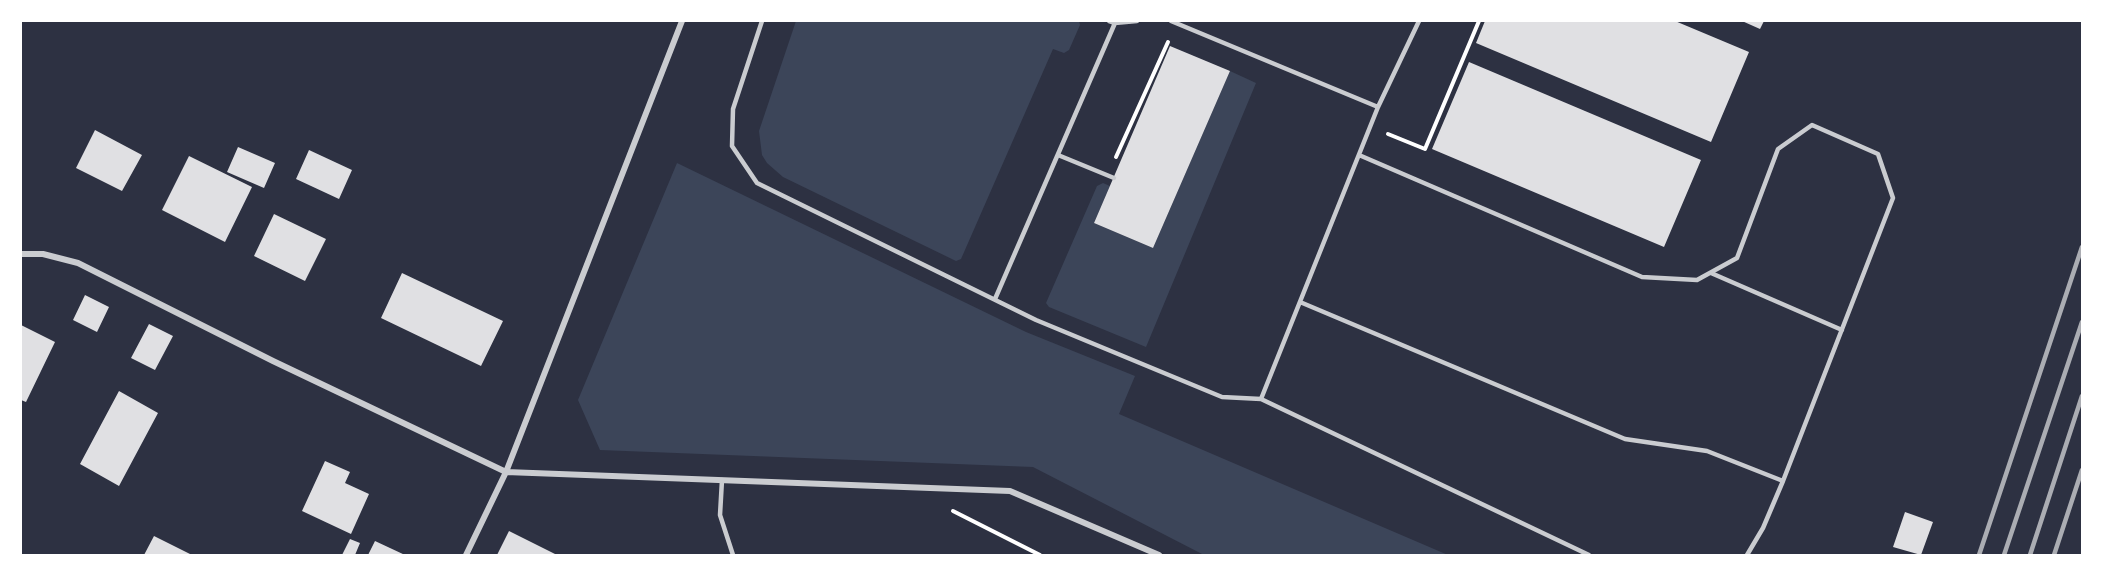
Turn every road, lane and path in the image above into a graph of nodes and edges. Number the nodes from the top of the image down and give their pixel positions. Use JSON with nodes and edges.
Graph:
{"nodes":[{"id":1,"x":682,"y":21,"type":"edge"},
{"id":2,"x":762,"y":21,"type":"edge"},
{"id":3,"x":1137,"y":21,"type":"edge"},
{"id":4,"x":1171,"y":21,"type":"edge"},
{"id":5,"x":1419,"y":21,"type":"edge"},
{"id":6,"x":1112,"y":22,"type":"edge"},
{"id":7,"x":1378,"y":107,"type":"junction"},
{"id":8,"x":1058,"y":155,"type":"junction"},
{"id":9,"x":1359,"y":155,"type":"junction"},
{"id":10,"x":1114,"y":178,"type":"dead end"},
{"id":11,"x":21,"y":254,"type":"edge"},
{"id":12,"x":1711,"y":273,"type":"junction"},
{"id":13,"x":995,"y":299,"type":"junction"},
{"id":14,"x":1300,"y":302,"type":"junction"},
{"id":15,"x":1842,"y":330,"type":"junction"},
{"id":16,"x":1261,"y":399,"type":"junction"},
{"id":17,"x":506,"y":471,"type":"junction"},
{"id":18,"x":722,"y":480,"type":"junction"},
{"id":19,"x":1783,"y":481,"type":"junction"},
{"id":20,"x":947,"y":508,"type":"dead end"},
{"id":21,"x":466,"y":555,"type":"edge"},
{"id":22,"x":733,"y":555,"type":"edge"},
{"id":23,"x":1040,"y":555,"type":"edge"},
{"id":24,"x":1159,"y":555,"type":"edge"},
{"id":25,"x":1589,"y":555,"type":"edge"},
{"id":26,"x":1747,"y":555,"type":"edge"}],
"edges":[{"from":1,"to":17,"type":"street"},
{"from":2,"to":13,"type":"lane"},
{"from":3,"to":6,"type":"lane"},
{"from":4,"to":7,"type":"lane"},
{"from":5,"to":7,"type":"lane"},
{"from":6,"to":8,"type":"lane"},
{"from":7,"to":9,"type":"lane"},
{"from":8,"to":10,"type":"lane"},
{"from":8,"to":13,"type":"lane"},
{"from":9,"to":12,"type":"lane"},
{"from":9,"to":14,"type":"lane"},
{"from":11,"to":17,"type":"street"},
{"from":12,"to":15,"type":"lane"},
{"from":12,"to":15,"type":"lane"},
{"from":13,"to":16,"type":"lane"},
{"from":14,"to":16,"type":"lane"},
{"from":14,"to":19,"type":"lane"},
{"from":15,"to":19,"type":"lane"},
{"from":16,"to":25,"type":"lane"},
{"from":17,"to":18,"type":"street"},
{"from":17,"to":21,"type":"street"},
{"from":18,"to":22,"type":"lane"},
{"from":18,"to":24,"type":"street"},
{"from":19,"to":26,"type":"lane"},
{"from":20,"to":23,"type":"path"}]}
